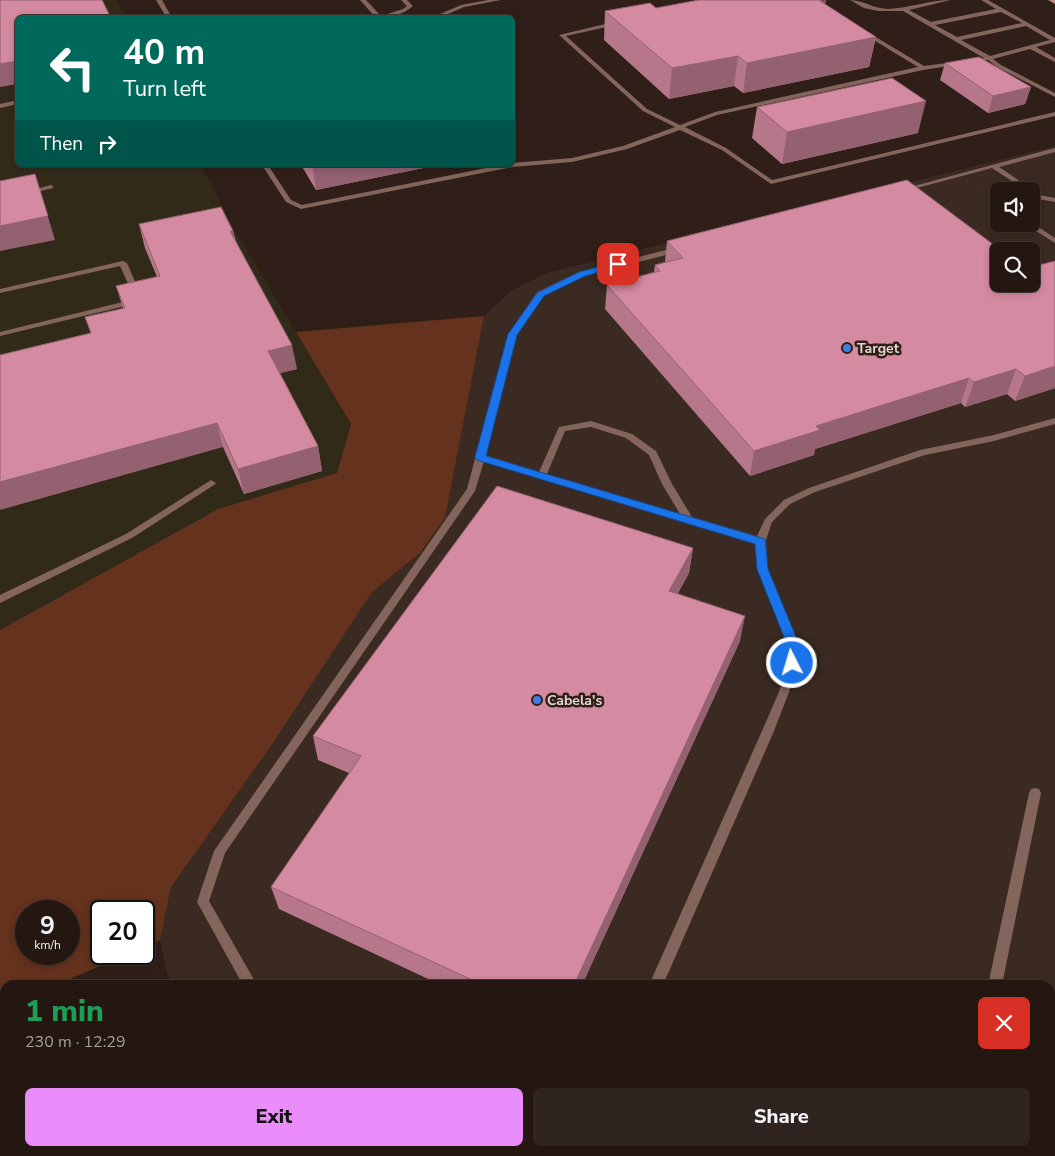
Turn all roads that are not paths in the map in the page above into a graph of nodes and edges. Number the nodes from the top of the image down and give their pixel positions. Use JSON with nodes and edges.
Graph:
{"nodes":[{"id":1,"x":159,"y":0,"type":"edge"},
{"id":2,"x":363,"y":0,"type":"edge"},
{"id":3,"x":404,"y":0,"type":"edge"},
{"id":4,"x":498,"y":0,"type":"edge"},
{"id":5,"x":853,"y":0,"type":"edge"},
{"id":6,"x":948,"y":0,"type":"edge"},
{"id":7,"x":984,"y":0,"type":"edge"},
{"id":8,"x":1052,"y":0,"type":"edge"},
{"id":9,"x":1055,"y":2,"type":"edge"},
{"id":10,"x":904,"y":9,"type":"junction"},
{"id":11,"x":1001,"y":10,"type":"junction"},
{"id":12,"x":168,"y":15,"type":"edge"},
{"id":13,"x":378,"y":15,"type":"edge"},
{"id":14,"x":387,"y":15,"type":"edge"},
{"id":15,"x":440,"y":15,"type":"edge"},
{"id":16,"x":627,"y":22,"type":"edge"},
{"id":17,"x":931,"y":24,"type":"junction"},
{"id":18,"x":1027,"y":24,"type":"junction"},
{"id":19,"x":859,"y":29,"type":"edge"},
{"id":20,"x":957,"y":39,"type":"junction"},
{"id":21,"x":1055,"y":40,"type":"edge"},
{"id":22,"x":1030,"y":46,"type":"junction"},
{"id":23,"x":989,"y":58,"type":"junction"},
{"id":24,"x":1055,"y":60,"type":"edge"},
{"id":25,"x":923,"y":68,"type":"junction"},
{"id":26,"x":1055,"y":95,"type":"edge"},
{"id":27,"x":15,"y":103,"type":"edge"},
{"id":28,"x":0,"y":106,"type":"edge"},
{"id":29,"x":1055,"y":114,"type":"edge"},
{"id":30,"x":679,"y":128,"type":"junction"},
{"id":31,"x":1055,"y":150,"type":"edge"},
{"id":32,"x":515,"y":164,"type":"edge"},
{"id":33,"x":992,"y":166,"type":"junction"},
{"id":34,"x":266,"y":167,"type":"edge"},
{"id":35,"x":498,"y":167,"type":"edge"},
{"id":36,"x":1017,"y":182,"type":"edge"},
{"id":37,"x":50,"y":187,"type":"dead end"},
{"id":38,"x":894,"y":192,"type":"edge"},
{"id":39,"x":17,"y":194,"type":"edge"},
{"id":40,"x":1040,"y":198,"type":"edge"},
{"id":41,"x":1055,"y":200,"type":"edge"},
{"id":42,"x":1040,"y":230,"type":"edge"},
{"id":43,"x":1055,"y":241,"type":"edge"},
{"id":44,"x":686,"y":246,"type":"edge"},
{"id":45,"x":0,"y":291,"type":"edge"},
{"id":46,"x":0,"y":334,"type":"edge"},
{"id":47,"x":1055,"y":421,"type":"edge"},
{"id":48,"x":480,"y":457,"type":"junction"},
{"id":49,"x":542,"y":476,"type":"junction"},
{"id":50,"x":211,"y":482,"type":"dead end"},
{"id":51,"x":689,"y":520,"type":"junction"},
{"id":52,"x":761,"y":541,"type":"junction"},
{"id":53,"x":0,"y":599,"type":"edge"},
{"id":54,"x":1035,"y":793,"type":"dead end"},
{"id":55,"x":247,"y":980,"type":"edge"},
{"id":56,"x":658,"y":980,"type":"edge"},
{"id":57,"x":996,"y":980,"type":"edge"}],
"edges":[{"from":1,"to":12,"type":"lane"},
{"from":2,"to":13,"type":"lane"},
{"from":3,"to":14,"type":"lane"},
{"from":4,"to":15,"type":"lane"},
{"from":5,"to":10,"type":"lane"},
{"from":6,"to":10,"type":"lane"},
{"from":7,"to":11,"type":"lane"},
{"from":8,"to":9,"type":"street"},
{"from":10,"to":17,"type":"lane"},
{"from":11,"to":17,"type":"lane"},
{"from":11,"to":18,"type":"lane"},
{"from":16,"to":30,"type":"lane"},
{"from":17,"to":20,"type":"lane"},
{"from":18,"to":20,"type":"lane"},
{"from":18,"to":21,"type":"lane"},
{"from":19,"to":25,"type":"lane"},
{"from":20,"to":23,"type":"lane"},
{"from":21,"to":22,"type":"lane"},
{"from":22,"to":23,"type":"lane"},
{"from":22,"to":24,"type":"lane"},
{"from":23,"to":25,"type":"lane"},
{"from":23,"to":26,"type":"lane"},
{"from":25,"to":30,"type":"lane"},
{"from":27,"to":28,"type":"lane"},
{"from":29,"to":30,"type":"lane"},
{"from":30,"to":32,"type":"lane"},
{"from":31,"to":33,"type":"lane"},
{"from":33,"to":36,"type":"lane"},
{"from":33,"to":38,"type":"lane"},
{"from":34,"to":35,"type":"lane"},
{"from":37,"to":39,"type":"lane"},
{"from":40,"to":41,"type":"lane"},
{"from":42,"to":43,"type":"lane"},
{"from":44,"to":48,"type":"lane"},
{"from":45,"to":46,"type":"lane"},
{"from":47,"to":52,"type":"lane"},
{"from":48,"to":49,"type":"lane"},
{"from":48,"to":55,"type":"lane"},
{"from":49,"to":51,"type":"lane"},
{"from":49,"to":51,"type":"lane"},
{"from":50,"to":53,"type":"lane"},
{"from":51,"to":52,"type":"lane"},
{"from":52,"to":56,"type":"lane"},
{"from":54,"to":57,"type":"lane"}]}
